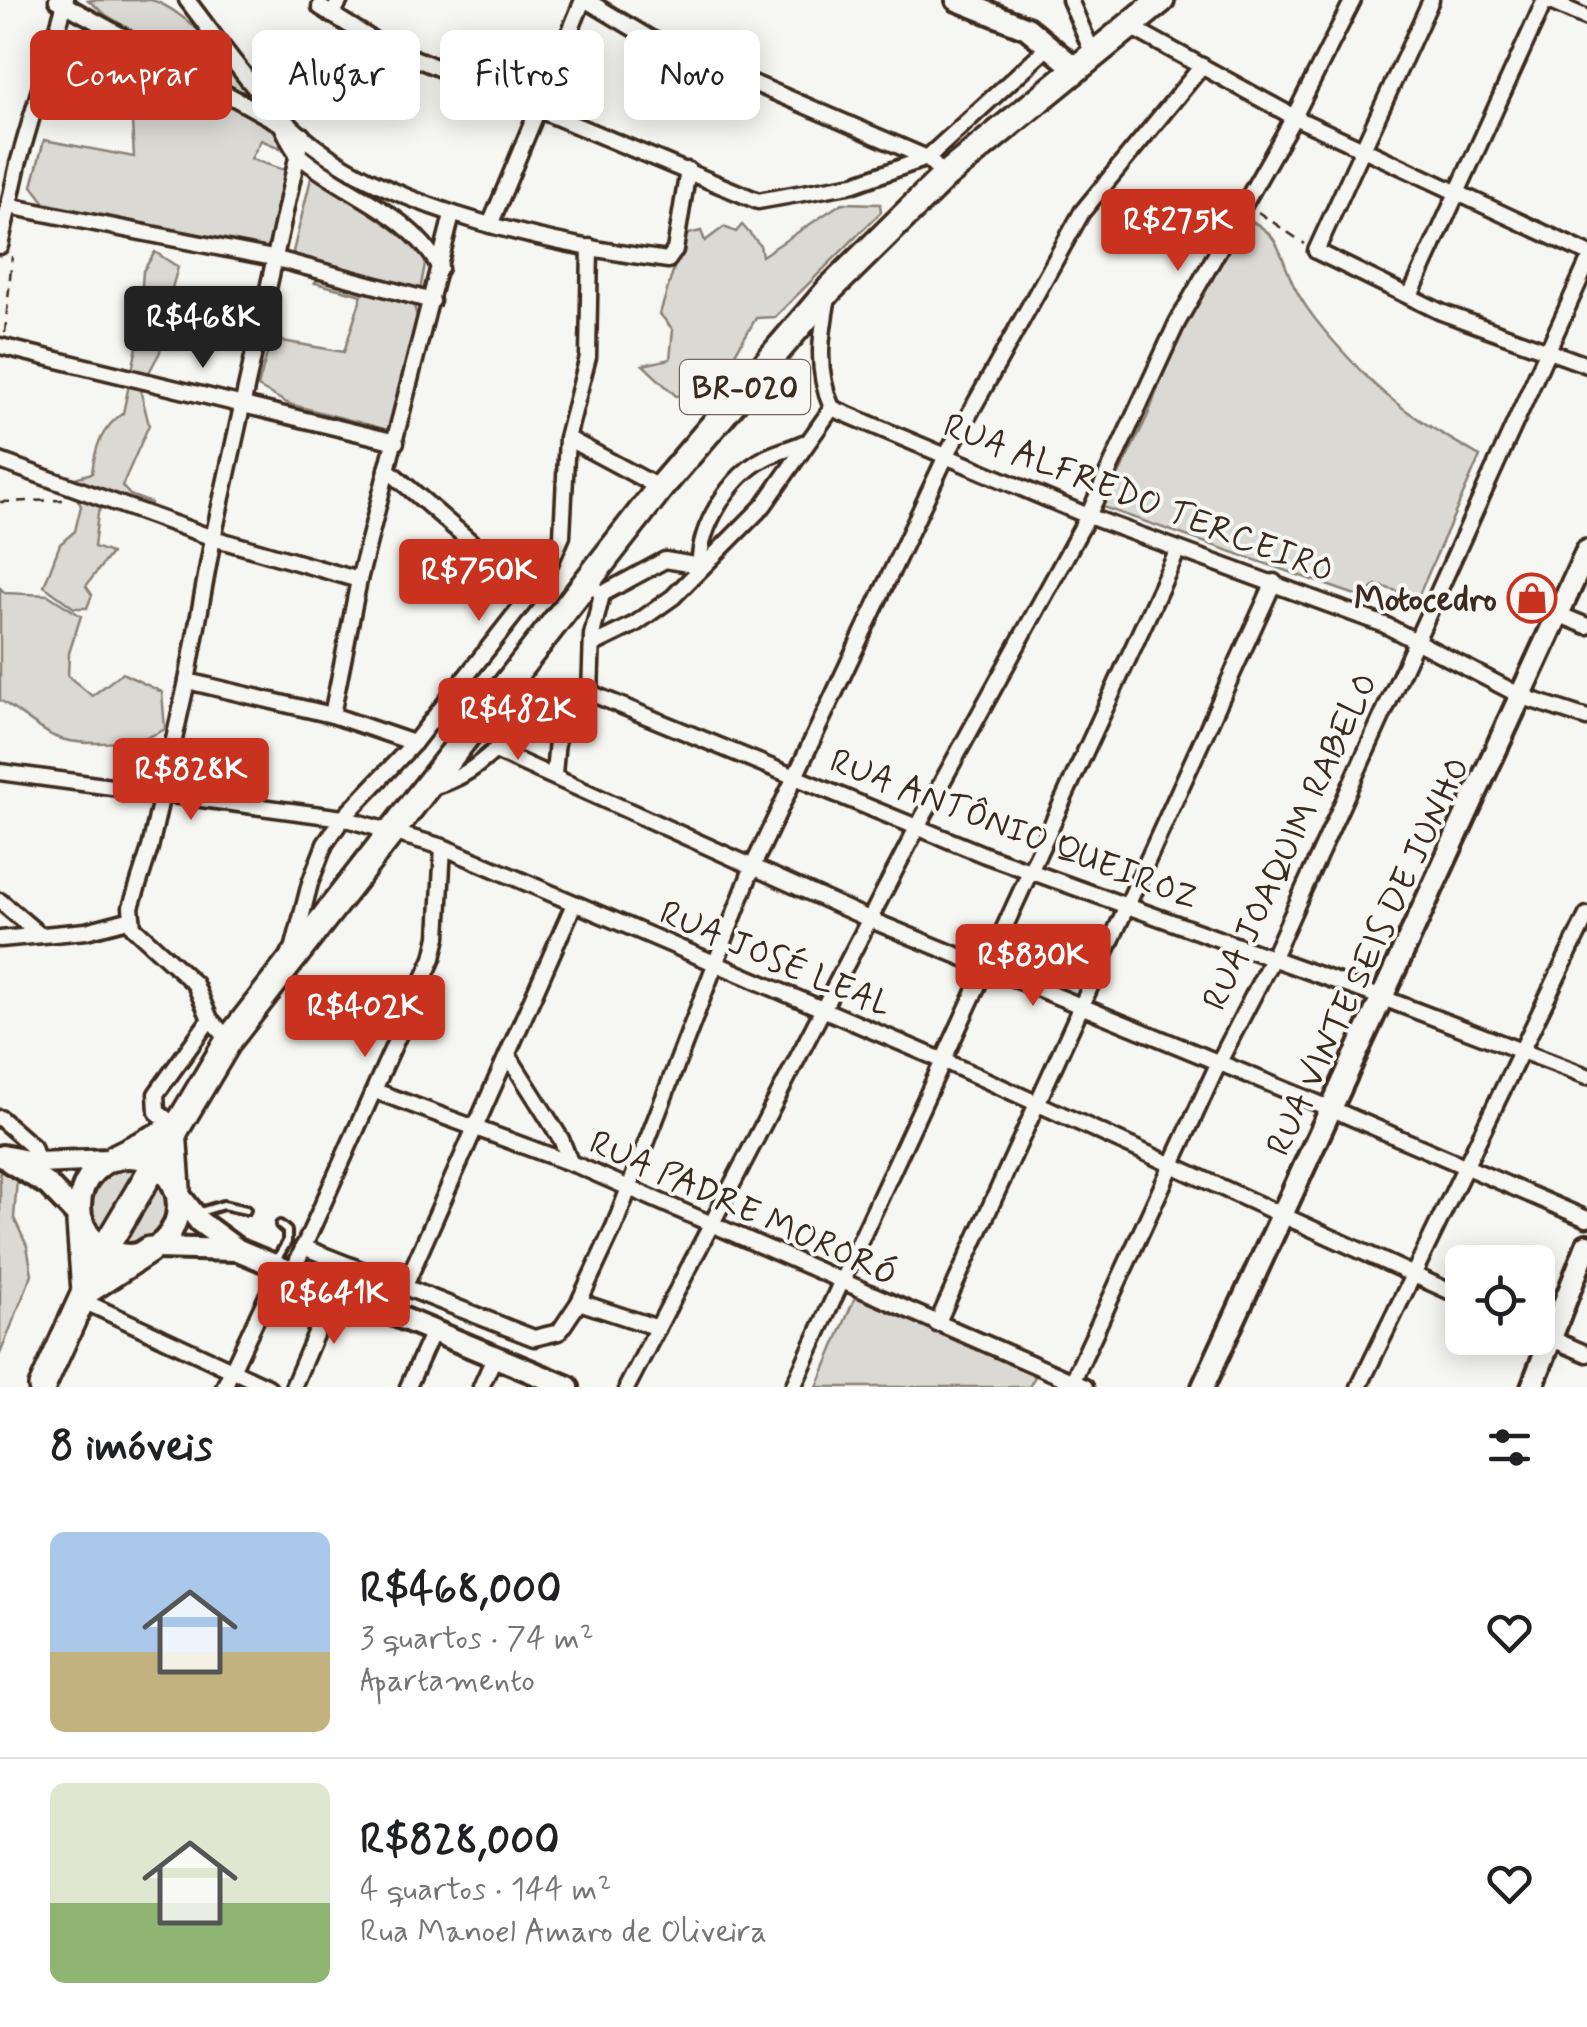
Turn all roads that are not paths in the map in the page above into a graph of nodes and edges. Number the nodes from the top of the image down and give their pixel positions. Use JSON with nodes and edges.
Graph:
{"nodes":[{"id":1,"x":187,"y":0,"type":"edge"},
{"id":2,"x":340,"y":0,"type":"edge"},
{"id":3,"x":585,"y":0,"type":"edge"},
{"id":4,"x":957,"y":0,"type":"edge"},
{"id":5,"x":1070,"y":0,"type":"edge"},
{"id":6,"x":1161,"y":0,"type":"edge"},
{"id":7,"x":1353,"y":0,"type":"edge"},
{"id":8,"x":1431,"y":0,"type":"edge"},
{"id":9,"x":1546,"y":0,"type":"edge"},
{"id":10,"x":63,"y":1,"type":"edge"},
{"id":11,"x":1587,"y":18,"type":"edge"},
{"id":12,"x":1129,"y":26,"type":"junction"},
{"id":13,"x":571,"y":30,"type":"edge"},
{"id":14,"x":1049,"y":46,"type":"junction"},
{"id":15,"x":1085,"y":62,"type":"junction"},
{"id":16,"x":1202,"y":66,"type":"junction"},
{"id":17,"x":440,"y":69,"type":"edge"},
{"id":18,"x":1294,"y":116,"type":"junction"},
{"id":19,"x":530,"y":120,"type":"edge"},
{"id":20,"x":562,"y":120,"type":"edge"},
{"id":21,"x":302,"y":135,"type":"junction"},
{"id":22,"x":1363,"y":148,"type":"junction"},
{"id":23,"x":298,"y":155,"type":"junction"},
{"id":24,"x":936,"y":167,"type":"junction"},
{"id":25,"x":688,"y":170,"type":"junction"},
{"id":26,"x":1458,"y":194,"type":"junction"},
{"id":27,"x":8,"y":206,"type":"junction"},
{"id":28,"x":452,"y":215,"type":"junction"},
{"id":29,"x":490,"y":225,"type":"junction"},
{"id":30,"x":590,"y":247,"type":"junction"},
{"id":31,"x":6,"y":248,"type":"edge"},
{"id":32,"x":1587,"y":253,"type":"edge"},
{"id":33,"x":273,"y":258,"type":"junction"},
{"id":34,"x":1587,"y":264,"type":"edge"},
{"id":35,"x":440,"y":268,"type":"junction"},
{"id":36,"x":830,"y":288,"type":"junction"},
{"id":37,"x":1410,"y":296,"type":"junction"},
{"id":38,"x":432,"y":301,"type":"junction"},
{"id":39,"x":1,"y":346,"type":"edge"},
{"id":40,"x":1545,"y":350,"type":"junction"},
{"id":41,"x":1587,"y":365,"type":"edge"},
{"id":42,"x":244,"y":404,"type":"junction"},
{"id":43,"x":832,"y":408,"type":"junction"},
{"id":44,"x":567,"y":438,"type":"junction"},
{"id":45,"x":396,"y":442,"type":"junction"},
{"id":46,"x":804,"y":443,"type":"junction"},
{"id":47,"x":946,"y":456,"type":"junction"},
{"id":48,"x":0,"y":461,"type":"edge"},
{"id":49,"x":387,"y":469,"type":"junction"},
{"id":50,"x":660,"y":488,"type":"junction"},
{"id":51,"x":1088,"y":516,"type":"junction"},
{"id":52,"x":213,"y":538,"type":"junction"},
{"id":53,"x":1178,"y":550,"type":"junction"},
{"id":54,"x":1587,"y":552,"type":"edge"},
{"id":55,"x":700,"y":566,"type":"junction"},
{"id":56,"x":359,"y":580,"type":"junction"},
{"id":57,"x":1274,"y":582,"type":"junction"},
{"id":58,"x":595,"y":588,"type":"junction"},
{"id":59,"x":530,"y":594,"type":"junction"},
{"id":60,"x":1560,"y":615,"type":"junction"},
{"id":61,"x":1587,"y":626,"type":"edge"},
{"id":62,"x":1415,"y":638,"type":"junction"},
{"id":63,"x":592,"y":645,"type":"junction"},
{"id":64,"x":187,"y":681,"type":"junction"},
{"id":65,"x":590,"y":693,"type":"junction"},
{"id":66,"x":1524,"y":696,"type":"junction"},
{"id":67,"x":560,"y":704,"type":"junction"},
{"id":68,"x":332,"y":715,"type":"junction"},
{"id":69,"x":1587,"y":718,"type":"edge"},
{"id":70,"x":414,"y":744,"type":"junction"},
{"id":71,"x":498,"y":752,"type":"junction"},
{"id":72,"x":0,"y":772,"type":"edge"},
{"id":73,"x":554,"y":775,"type":"junction"},
{"id":74,"x":799,"y":776,"type":"junction"},
{"id":75,"x":426,"y":788,"type":"junction"},
{"id":76,"x":158,"y":796,"type":"junction"},
{"id":77,"x":342,"y":818,"type":"junction"},
{"id":78,"x":918,"y":826,"type":"junction"},
{"id":79,"x":391,"y":833,"type":"junction"},
{"id":80,"x":442,"y":846,"type":"junction"},
{"id":81,"x":753,"y":866,"type":"junction"},
{"id":82,"x":1032,"y":872,"type":"junction"},
{"id":83,"x":0,"y":901,"type":"edge"},
{"id":84,"x":574,"y":904,"type":"junction"},
{"id":85,"x":1124,"y":905,"type":"junction"},
{"id":86,"x":1587,"y":915,"type":"edge"},
{"id":87,"x":132,"y":919,"type":"junction"},
{"id":88,"x":871,"y":920,"type":"junction"},
{"id":89,"x":40,"y":935,"type":"junction"},
{"id":90,"x":0,"y":940,"type":"edge"},
{"id":91,"x":292,"y":958,"type":"junction"},
{"id":92,"x":1272,"y":959,"type":"junction"},
{"id":93,"x":712,"y":964,"type":"junction"},
{"id":94,"x":987,"y":967,"type":"junction"},
{"id":95,"x":1383,"y":998,"type":"junction"},
{"id":96,"x":1080,"y":1004,"type":"junction"},
{"id":97,"x":824,"y":1012,"type":"junction"},
{"id":98,"x":210,"y":1019,"type":"junction"},
{"id":99,"x":229,"y":1040,"type":"junction"},
{"id":100,"x":1522,"y":1049,"type":"junction"},
{"id":101,"x":508,"y":1055,"type":"junction"},
{"id":102,"x":944,"y":1061,"type":"junction"},
{"id":103,"x":1219,"y":1062,"type":"junction"},
{"id":104,"x":1587,"y":1076,"type":"edge"},
{"id":105,"x":375,"y":1091,"type":"junction"},
{"id":106,"x":1036,"y":1102,"type":"junction"},
{"id":107,"x":1332,"y":1109,"type":"junction"},
{"id":108,"x":0,"y":1118,"type":"edge"},
{"id":109,"x":175,"y":1128,"type":"junction"},
{"id":110,"x":475,"y":1130,"type":"junction"},
{"id":111,"x":1,"y":1156,"type":"edge"},
{"id":112,"x":113,"y":1158,"type":"junction"},
{"id":113,"x":38,"y":1162,"type":"junction"},
{"id":114,"x":570,"y":1162,"type":"junction"},
{"id":115,"x":152,"y":1164,"type":"junction"},
{"id":116,"x":1172,"y":1165,"type":"junction"},
{"id":117,"x":1466,"y":1167,"type":"junction"},
{"id":118,"x":628,"y":1190,"type":"junction"},
{"id":119,"x":178,"y":1191,"type":"junction"},
{"id":120,"x":246,"y":1210,"type":"dead end"},
{"id":121,"x":1284,"y":1212,"type":"junction"},
{"id":122,"x":194,"y":1214,"type":"junction"},
{"id":123,"x":79,"y":1219,"type":"junction"},
{"id":124,"x":1587,"y":1219,"type":"edge"},
{"id":125,"x":710,"y":1225,"type":"junction"},
{"id":126,"x":280,"y":1226,"type":"dead end"},
{"id":127,"x":1587,"y":1246,"type":"edge"},
{"id":128,"x":303,"y":1247,"type":"junction"},
{"id":129,"x":106,"y":1248,"type":"junction"},
{"id":130,"x":152,"y":1249,"type":"junction"},
{"id":131,"x":238,"y":1250,"type":"junction"},
{"id":132,"x":282,"y":1269,"type":"junction"},
{"id":133,"x":1413,"y":1274,"type":"junction"},
{"id":134,"x":842,"y":1283,"type":"junction"},
{"id":135,"x":405,"y":1286,"type":"junction"},
{"id":136,"x":1445,"y":1289,"type":"edge"},
{"id":137,"x":334,"y":1290,"type":"junction"},
{"id":138,"x":83,"y":1296,"type":"junction"},
{"id":139,"x":579,"y":1302,"type":"junction"},
{"id":140,"x":1555,"y":1315,"type":"edge"},
{"id":141,"x":936,"y":1324,"type":"junction"},
{"id":142,"x":658,"y":1328,"type":"junction"},
{"id":143,"x":434,"y":1329,"type":"junction"},
{"id":144,"x":1555,"y":1341,"type":"edge"},
{"id":145,"x":1587,"y":1354,"type":"edge"},
{"id":146,"x":1540,"y":1355,"type":"edge"},
{"id":147,"x":495,"y":1356,"type":"junction"},
{"id":148,"x":232,"y":1370,"type":"junction"},
{"id":149,"x":1076,"y":1385,"type":"edge"},
{"id":150,"x":42,"y":1387,"type":"edge"},
{"id":151,"x":224,"y":1387,"type":"edge"},
{"id":152,"x":268,"y":1387,"type":"edge"},
{"id":153,"x":294,"y":1387,"type":"edge"},
{"id":154,"x":408,"y":1387,"type":"edge"},
{"id":155,"x":481,"y":1387,"type":"edge"},
{"id":156,"x":568,"y":1387,"type":"edge"},
{"id":157,"x":627,"y":1387,"type":"edge"},
{"id":158,"x":793,"y":1387,"type":"edge"},
{"id":159,"x":1203,"y":1387,"type":"edge"},
{"id":160,"x":1360,"y":1387,"type":"edge"},
{"id":161,"x":1532,"y":1387,"type":"edge"}],
"edges":[{"from":1,"to":21,"type":"street"},
{"from":2,"to":17,"type":"street"},
{"from":3,"to":13,"type":"street"},
{"from":3,"to":24,"type":"street"},
{"from":4,"to":14,"type":"main road"},
{"from":5,"to":15,"type":"street"},
{"from":6,"to":12,"type":"highway","number":"BR-020"},
{"from":7,"to":18,"type":"street"},
{"from":8,"to":22,"type":"street"},
{"from":9,"to":11,"type":"street"},
{"from":9,"to":26,"type":"street"},
{"from":10,"to":23,"type":"street"},
{"from":10,"to":27,"type":"street"},
{"from":12,"to":15,"type":"highway","number":"BR-020"},
{"from":12,"to":16,"type":"street"},
{"from":14,"to":15,"type":"main road"},
{"from":14,"to":24,"type":"street"},
{"from":15,"to":24,"type":"highway","number":"BR-020"},
{"from":16,"to":18,"type":"street"},
{"from":16,"to":47,"type":"street"},
{"from":18,"to":22,"type":"street"},
{"from":18,"to":51,"type":"street"},
{"from":19,"to":29,"type":"street"},
{"from":20,"to":25,"type":"street"},
{"from":21,"to":23,"type":"street"},
{"from":21,"to":28,"type":"street"},
{"from":22,"to":26,"type":"street"},
{"from":22,"to":37,"type":"street"},
{"from":23,"to":33,"type":"street"},
{"from":23,"to":35,"type":"street"},
{"from":24,"to":25,"type":"street"},
{"from":24,"to":36,"type":"highway","number":"BR-020"},
{"from":25,"to":30,"type":"street"},
{"from":26,"to":32,"type":"street"},
{"from":26,"to":37,"type":"street"},
{"from":27,"to":31,"type":"street"},
{"from":27,"to":33,"type":"street"},
{"from":28,"to":29,"type":"street"},
{"from":28,"to":35,"type":"street"},
{"from":29,"to":30,"type":"street"},
{"from":30,"to":44,"type":"street"},
{"from":33,"to":38,"type":"street"},
{"from":33,"to":42,"type":"street"},
{"from":34,"to":40,"type":"street","name":"RUA JOAQUIM RABELO"},
{"from":35,"to":38,"type":"street"},
{"from":36,"to":43,"type":"street"},
{"from":36,"to":50,"type":"highway","number":"BR-020"},
{"from":37,"to":40,"type":"street"},
{"from":38,"to":45,"type":"street"},
{"from":39,"to":42,"type":"street"},
{"from":40,"to":41,"type":"street"},
{"from":40,"to":62,"type":"street","name":"RUA JOAQUIM RABELO"},
{"from":42,"to":45,"type":"street"},
{"from":42,"to":52,"type":"street"},
{"from":43,"to":46,"type":"street"},
{"from":43,"to":47,"type":"street","name":"RUA ALFREDO TERCEIRO"},
{"from":44,"to":50,"type":"street"},
{"from":44,"to":59,"type":"street"},
{"from":45,"to":49,"type":"street"},
{"from":46,"to":55,"type":"street"},
{"from":46,"to":55,"type":"street"},
{"from":47,"to":51,"type":"street","name":"RUA ALFREDO TERCEIRO"},
{"from":47,"to":74,"type":"street"},
{"from":48,"to":52,"type":"street"},
{"from":49,"to":56,"type":"street"},
{"from":49,"to":59,"type":"street"},
{"from":50,"to":58,"type":"highway","number":"BR-020"},
{"from":51,"to":53,"type":"street","name":"RUA ALFREDO TERCEIRO"},
{"from":51,"to":78,"type":"street"},
{"from":52,"to":56,"type":"street"},
{"from":52,"to":64,"type":"street"},
{"from":53,"to":57,"type":"street","name":"RUA ALFREDO TERCEIRO"},
{"from":53,"to":82,"type":"street"},
{"from":54,"to":60,"type":"main road","name":"RUA VINTE SEIS DE JUNHO"},
{"from":55,"to":58,"type":"street"},
{"from":55,"to":63,"type":"street"},
{"from":56,"to":68,"type":"street"},
{"from":57,"to":62,"type":"street","name":"RUA ALFREDO TERCEIRO"},
{"from":57,"to":85,"type":"street"},
{"from":58,"to":63,"type":"street"},
{"from":58,"to":75,"type":"highway","number":"BR-020"},
{"from":59,"to":70,"type":"street"},
{"from":60,"to":61,"type":"street"},
{"from":60,"to":66,"type":"main road","name":"RUA VINTE SEIS DE JUNHO"},
{"from":62,"to":66,"type":"street","name":"RUA ALFREDO TERCEIRO"},
{"from":62,"to":92,"type":"street","name":"RUA JOAQUIM RABELO"},
{"from":63,"to":65,"type":"street"},
{"from":64,"to":68,"type":"street"},
{"from":64,"to":76,"type":"street"},
{"from":65,"to":67,"type":"street"},
{"from":65,"to":74,"type":"street","name":"RUA ANTÔNIO QUEIROZ"},
{"from":66,"to":69,"type":"street","name":"RUA ALFREDO TERCEIRO"},
{"from":66,"to":95,"type":"main road","name":"RUA VINTE SEIS DE JUNHO"},
{"from":67,"to":71,"type":"street"},
{"from":67,"to":73,"type":"street"},
{"from":68,"to":70,"type":"street"},
{"from":70,"to":77,"type":"street"},
{"from":71,"to":73,"type":"street"},
{"from":71,"to":75,"type":"street"},
{"from":72,"to":76,"type":"street","name":"RUA JOSÉ LEAL"},
{"from":73,"to":81,"type":"street"},
{"from":74,"to":78,"type":"street","name":"RUA ANTÔNIO QUEIROZ"},
{"from":74,"to":81,"type":"street"},
{"from":75,"to":79,"type":"highway","number":"BR-020"},
{"from":76,"to":77,"type":"street","name":"RUA JOSÉ LEAL"},
{"from":76,"to":87,"type":"street"},
{"from":77,"to":79,"type":"street","name":"RUA JOSÉ LEAL"},
{"from":77,"to":91,"type":"street"},
{"from":78,"to":82,"type":"street","name":"RUA ANTÔNIO QUEIROZ"},
{"from":78,"to":88,"type":"street"},
{"from":79,"to":80,"type":"street","name":"RUA JOSÉ LEAL"},
{"from":79,"to":91,"type":"highway","number":"BR-020"},
{"from":80,"to":84,"type":"street","name":"RUA JOSÉ LEAL"},
{"from":80,"to":105,"type":"street"},
{"from":81,"to":88,"type":"street"},
{"from":81,"to":93,"type":"street"},
{"from":82,"to":85,"type":"street","name":"RUA ANTÔNIO QUEIROZ"},
{"from":82,"to":94,"type":"street"},
{"from":83,"to":89,"type":"street"},
{"from":84,"to":93,"type":"street","name":"RUA JOSÉ LEAL"},
{"from":84,"to":101,"type":"street"},
{"from":85,"to":92,"type":"street","name":"RUA ANTÔNIO QUEIROZ"},
{"from":85,"to":96,"type":"street"},
{"from":86,"to":100,"type":"street"},
{"from":87,"to":89,"type":"street"},
{"from":87,"to":98,"type":"street"},
{"from":88,"to":94,"type":"street"},
{"from":88,"to":97,"type":"street"},
{"from":89,"to":90,"type":"street"},
{"from":91,"to":99,"type":"highway","number":"BR-020"},
{"from":92,"to":95,"type":"street","name":"RUA ANTÔNIO QUEIROZ"},
{"from":92,"to":103,"type":"street","name":"RUA JOAQUIM RABELO"},
{"from":93,"to":97,"type":"street","name":"RUA JOSÉ LEAL"},
{"from":93,"to":118,"type":"street"},
{"from":94,"to":96,"type":"street"},
{"from":94,"to":102,"type":"street"},
{"from":95,"to":100,"type":"street","name":"RUA ANTÔNIO QUEIROZ"},
{"from":95,"to":107,"type":"main road","name":"RUA VINTE SEIS DE JUNHO"},
{"from":96,"to":103,"type":"street"},
{"from":96,"to":106,"type":"street"},
{"from":97,"to":102,"type":"street","name":"RUA JOSÉ LEAL"},
{"from":97,"to":125,"type":"street"},
{"from":98,"to":99,"type":"street"},
{"from":98,"to":109,"type":"street"},
{"from":99,"to":109,"type":"highway","number":"BR-020"},
{"from":100,"to":104,"type":"street","name":"RUA ANTÔNIO QUEIROZ"},
{"from":100,"to":117,"type":"street"},
{"from":101,"to":110,"type":"street"},
{"from":101,"to":114,"type":"street"},
{"from":102,"to":106,"type":"street","name":"RUA JOSÉ LEAL"},
{"from":102,"to":134,"type":"street"},
{"from":103,"to":107,"type":"street"},
{"from":103,"to":116,"type":"street","name":"RUA JOAQUIM RABELO"},
{"from":105,"to":110,"type":"street","name":"RUA PADRE MORORÓ"},
{"from":105,"to":128,"type":"street"},
{"from":106,"to":116,"type":"street","name":"RUA JOSÉ LEAL"},
{"from":106,"to":141,"type":"street"},
{"from":107,"to":117,"type":"street"},
{"from":107,"to":121,"type":"main road","name":"RUA VINTE SEIS DE JUNHO"},
{"from":108,"to":113,"type":"street"},
{"from":109,"to":112,"type":"highway"},
{"from":109,"to":115,"type":"highway","number":"BR-020"},
{"from":109,"to":119,"type":"highway"},
{"from":110,"to":114,"type":"street","name":"RUA PADRE MORORÓ"},
{"from":110,"to":135,"type":"street"},
{"from":111,"to":113,"type":"main road"},
{"from":111,"to":123,"type":"main road"},
{"from":112,"to":113,"type":"main road"},
{"from":112,"to":115,"type":"main road"},
{"from":112,"to":123,"type":"main road"},
{"from":114,"to":118,"type":"street","name":"RUA PADRE MORORÓ"},
{"from":115,"to":119,"type":"main road"},
{"from":115,"to":129,"type":"highway","number":"BR-020"},
{"from":116,"to":121,"type":"street","name":"RUA JOSÉ LEAL"},
{"from":116,"to":149,"type":"street","name":"RUA JOAQUIM RABELO"},
{"from":117,"to":124,"type":"street"},
{"from":117,"to":133,"type":"street"},
{"from":118,"to":125,"type":"street","name":"RUA PADRE MORORÓ"},
{"from":118,"to":139,"type":"street"},
{"from":119,"to":122,"type":"main road"},
{"from":119,"to":130,"type":"main road"},
{"from":120,"to":122,"type":"lane"},
{"from":121,"to":133,"type":"street","name":"RUA JOSÉ LEAL"},
{"from":121,"to":159,"type":"main road","name":"RUA VINTE SEIS DE JUNHO"},
{"from":122,"to":131,"type":"main road"},
{"from":123,"to":129,"type":"main road"},
{"from":123,"to":138,"type":"highway"},
{"from":125,"to":134,"type":"street","name":"RUA PADRE MORORÓ"},
{"from":125,"to":142,"type":"street"},
{"from":126,"to":132,"type":"lane"},
{"from":127,"to":140,"type":"main road"},
{"from":128,"to":132,"type":"street"},
{"from":128,"to":135,"type":"street"},
{"from":129,"to":130,"type":"main road"},
{"from":129,"to":138,"type":"highway","number":"BR-020"},
{"from":130,"to":131,"type":"main road"},
{"from":130,"to":138,"type":"highway"},
{"from":131,"to":132,"type":"main road"},
{"from":132,"to":137,"type":"main road"},
{"from":132,"to":148,"type":"street"},
{"from":133,"to":136,"type":"street","name":"RUA JOSÉ LEAL"},
{"from":133,"to":160,"type":"street"},
{"from":134,"to":141,"type":"street","name":"RUA PADRE MORORÓ"},
{"from":134,"to":158,"type":"street"},
{"from":135,"to":139,"type":"street"},
{"from":137,"to":143,"type":"main road"},
{"from":137,"to":153,"type":"street"},
{"from":138,"to":148,"type":"street"},
{"from":138,"to":150,"type":"highway","number":"BR-020"},
{"from":139,"to":142,"type":"street"},
{"from":141,"to":149,"type":"street","name":"RUA PADRE MORORÓ"},
{"from":142,"to":157,"type":"street"},
{"from":143,"to":147,"type":"main road"},
{"from":143,"to":154,"type":"street"},
{"from":144,"to":145,"type":"street"},
{"from":146,"to":161,"type":"main road"},
{"from":147,"to":155,"type":"street"},
{"from":147,"to":156,"type":"main road"},
{"from":148,"to":151,"type":"street"},
{"from":148,"to":152,"type":"street"}]}
